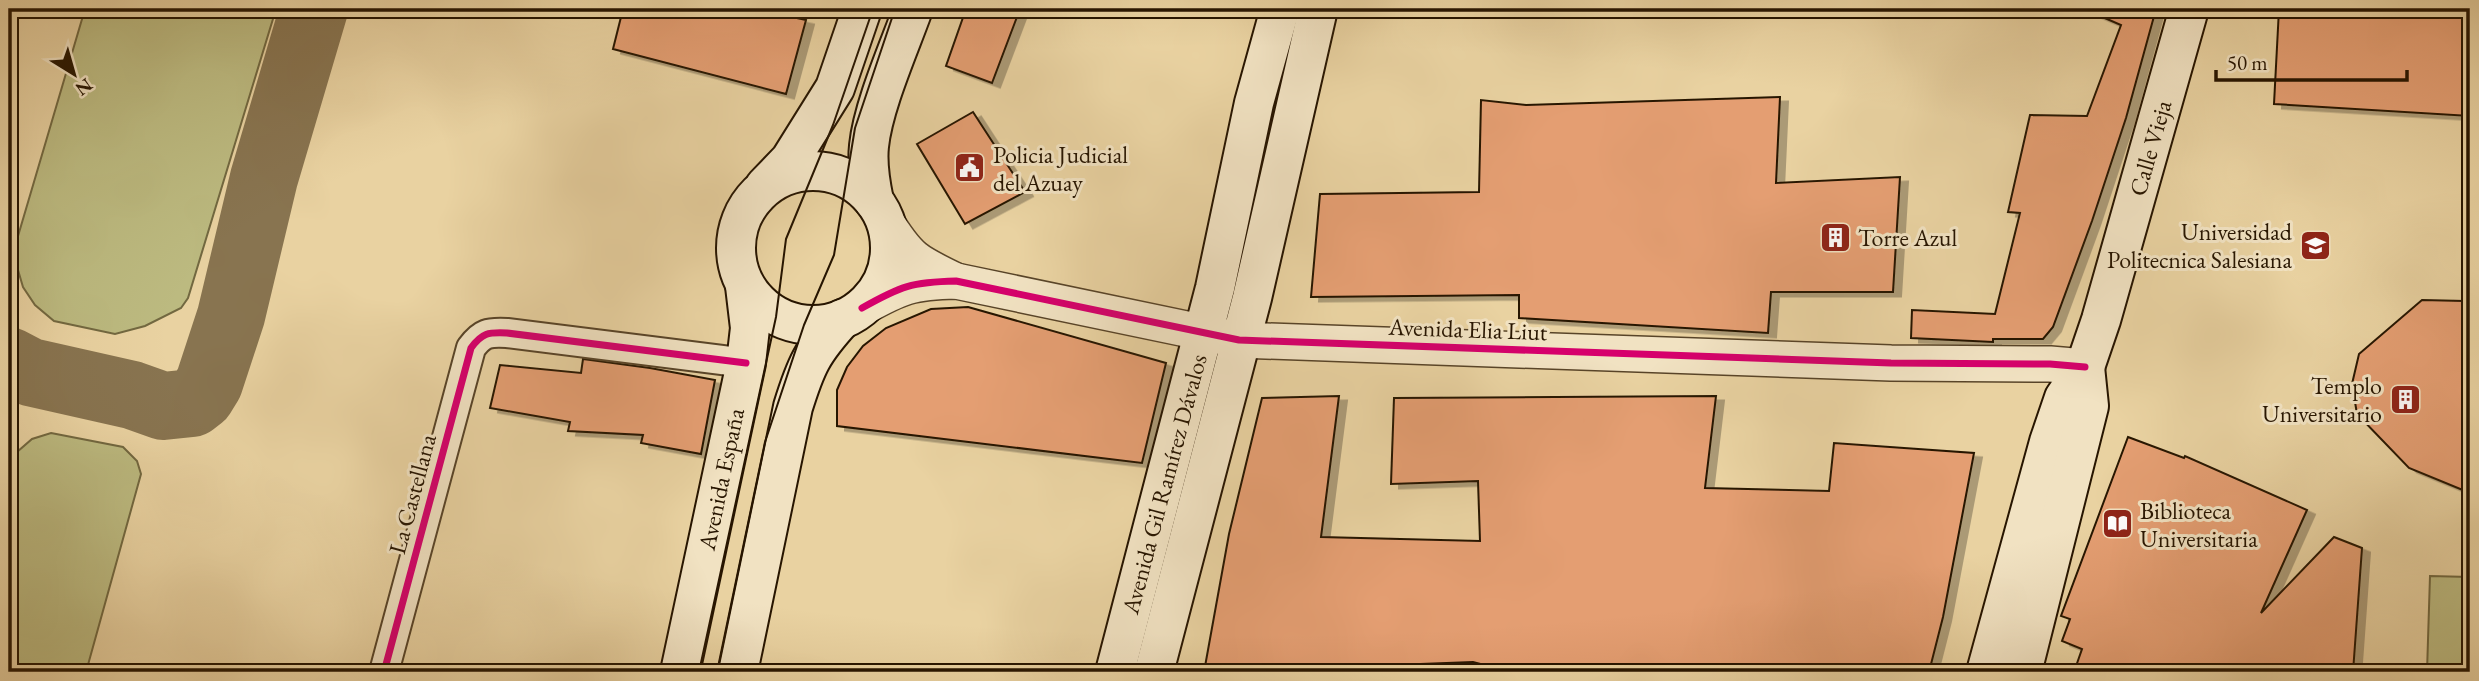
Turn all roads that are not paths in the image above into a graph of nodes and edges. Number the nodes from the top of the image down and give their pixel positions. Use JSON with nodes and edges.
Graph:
{"nodes":[{"id":1,"x":862,"y":9,"type":"edge"},
{"id":2,"x":913,"y":9,"type":"edge"},
{"id":3,"x":1280,"y":9,"type":"edge"},
{"id":4,"x":1318,"y":9,"type":"edge"},
{"id":5,"x":2189,"y":9,"type":"edge"},
{"id":6,"x":756,"y":196,"type":"junction"},
{"id":7,"x":879,"y":210,"type":"junction"},
{"id":8,"x":956,"y":281,"type":"junction"},
{"id":9,"x":745,"y":286,"type":"junction"},
{"id":10,"x":852,"y":314,"type":"junction"},
{"id":11,"x":1221,"y":337,"type":"junction"},
{"id":12,"x":747,"y":363,"type":"junction"},
{"id":13,"x":2085,"y":367,"type":"junction"},
{"id":14,"x":384,"y":672,"type":"edge"},
{"id":15,"x":680,"y":672,"type":"edge"},
{"id":16,"x":738,"y":672,"type":"edge"},
{"id":17,"x":1115,"y":672,"type":"edge"},
{"id":18,"x":1154,"y":672,"type":"edge"},
{"id":19,"x":1986,"y":672,"type":"edge"},
{"id":20,"x":2022,"y":672,"type":"edge"}],
"edges":[{"from":1,"to":6,"type":"main road"},
{"from":2,"to":7,"type":"main road"},
{"from":3,"to":11,"type":"main road","name":"Avenida Gil Ramírez Dávalos"},
{"from":4,"to":11,"type":"main road","name":"Avenida Gil Ramírez Dávalos"},
{"from":5,"to":13,"type":"main road","name":"Calle Vieja"},
{"from":6,"to":7,"type":"main road"},
{"from":6,"to":9,"type":"main road"},
{"from":7,"to":8,"type":"street","name":"Avenida Elia Liut"},
{"from":7,"to":10,"type":"main road"},
{"from":8,"to":10,"type":"street","name":"Avenida Elia Liut"},
{"from":8,"to":11,"type":"street","name":"Avenida Elia Liut"},
{"from":9,"to":10,"type":"main road"},
{"from":9,"to":12,"type":"main road","name":"Avenida España"},
{"from":10,"to":16,"type":"main road"},
{"from":11,"to":13,"type":"street","name":"Avenida Elia Liut"},
{"from":11,"to":17,"type":"main road","name":"Avenida Gil Ramírez Dávalos"},
{"from":11,"to":18,"type":"main road","name":"Avenida Gil Ramírez Dávalos"},
{"from":12,"to":14,"type":"street","name":"La Castellana"},
{"from":12,"to":15,"type":"main road","name":"Avenida España"},
{"from":13,"to":19,"type":"main road","name":"Calle Vieja"},
{"from":13,"to":20,"type":"main road","name":"Calle Vieja"}]}
